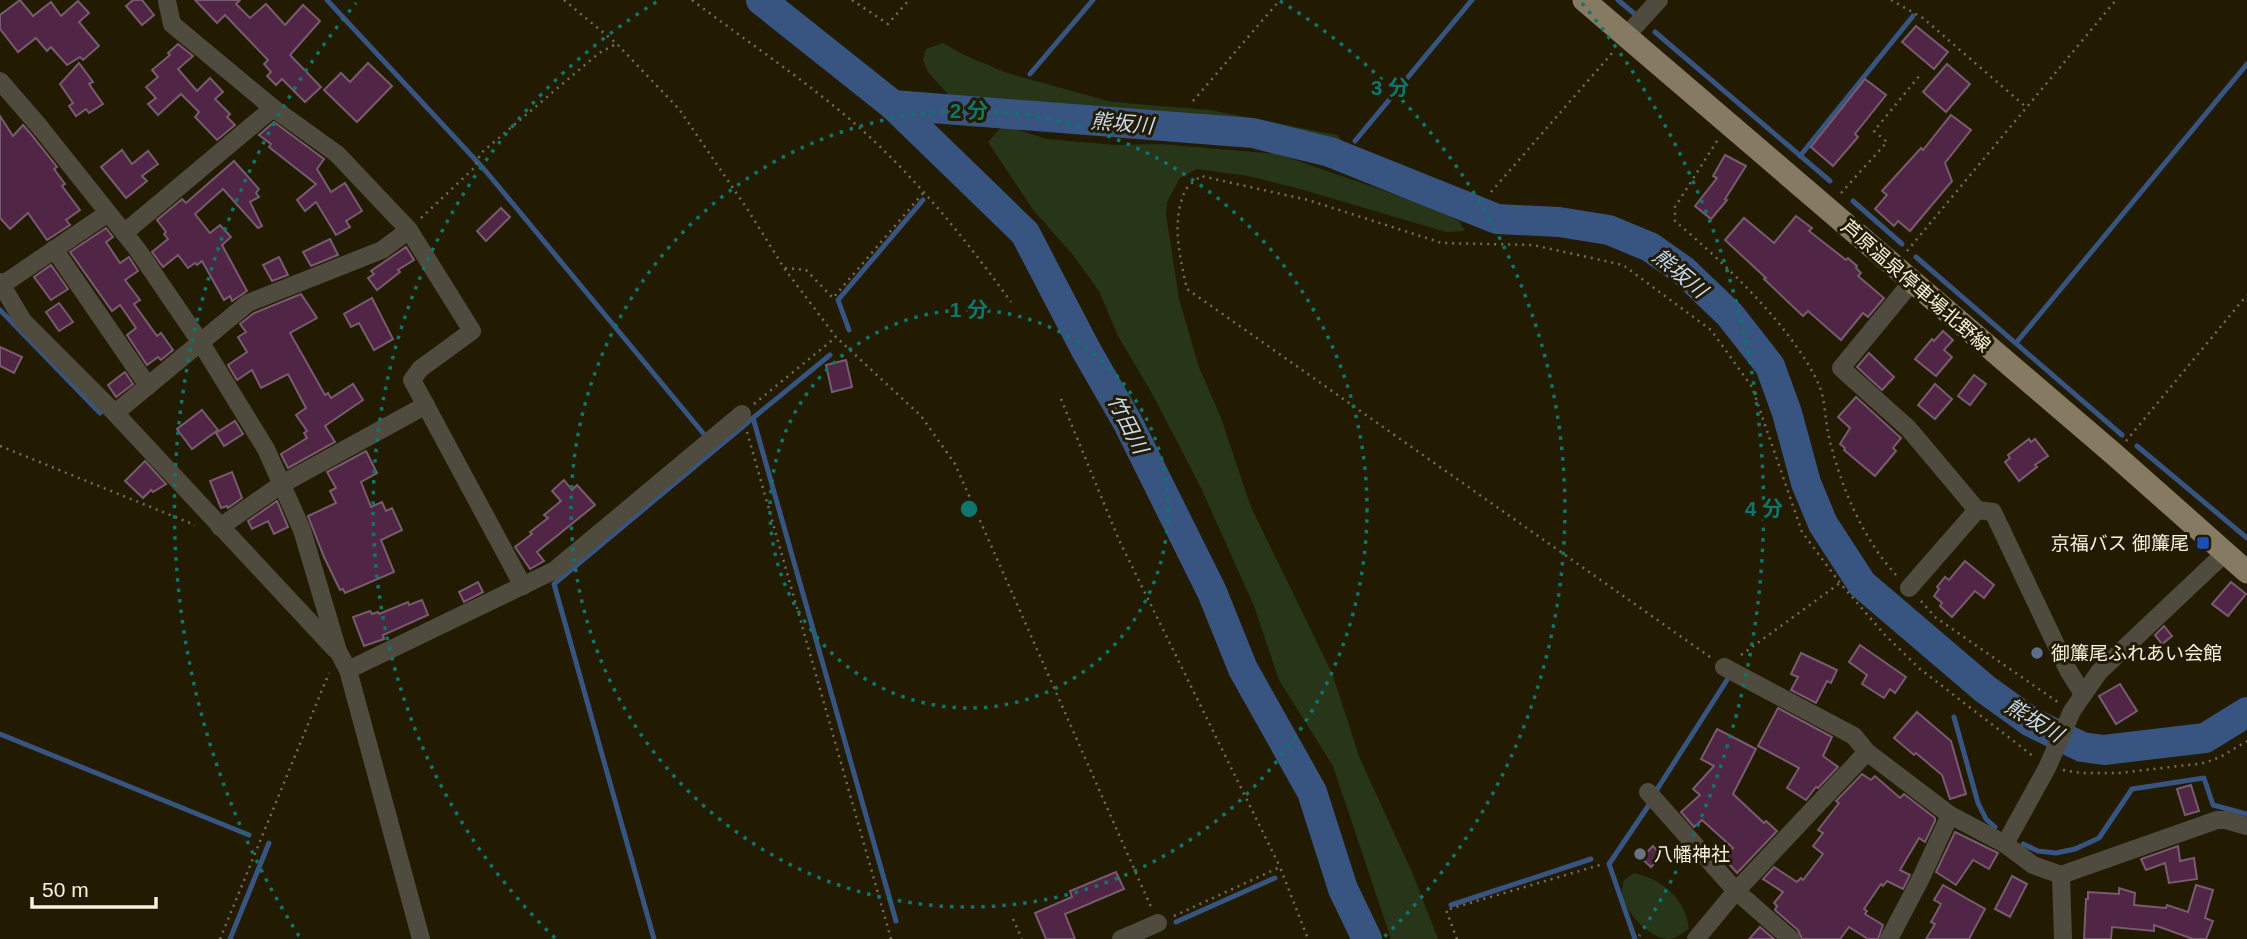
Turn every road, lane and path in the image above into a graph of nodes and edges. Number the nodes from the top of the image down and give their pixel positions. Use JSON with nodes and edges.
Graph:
{"nodes":[{"id":1,"x":167,"y":0,"type":"edge"},
{"id":2,"x":564,"y":0,"type":"edge"},
{"id":3,"x":692,"y":0,"type":"edge"},
{"id":4,"x":852,"y":0,"type":"edge"},
{"id":5,"x":909,"y":0,"type":"edge"},
{"id":6,"x":1279,"y":0,"type":"edge"},
{"id":7,"x":1584,"y":0,"type":"edge"},
{"id":8,"x":1659,"y":0,"type":"edge"},
{"id":9,"x":1891,"y":0,"type":"edge"},
{"id":10,"x":2116,"y":0,"type":"edge"},
{"id":11,"x":1626,"y":36,"type":"junction"},
{"id":12,"x":617,"y":44,"type":"junction"},
{"id":13,"x":1920,"y":75,"type":"dead end"},
{"id":14,"x":0,"y":81,"type":"edge"},
{"id":15,"x":1193,"y":101,"type":"dead end"},
{"id":16,"x":2026,"y":107,"type":"junction"},
{"id":17,"x":273,"y":108,"type":"junction"},
{"id":18,"x":1729,"y":123,"type":"junction"},
{"id":19,"x":924,"y":192,"type":"junction"},
{"id":20,"x":1491,"y":192,"type":"dead end"},
{"id":21,"x":1827,"y":209,"type":"junction"},
{"id":22,"x":108,"y":213,"type":"junction"},
{"id":23,"x":409,"y":230,"type":"junction"},
{"id":24,"x":124,"y":233,"type":"junction"},
{"id":25,"x":54,"y":250,"type":"junction"},
{"id":26,"x":1894,"y":267,"type":"junction"},
{"id":27,"x":784,"y":268,"type":"junction"},
{"id":28,"x":1,"y":283,"type":"edge"},
{"id":29,"x":1911,"y":283,"type":"junction"},
{"id":30,"x":2247,"y":295,"type":"edge"},
{"id":31,"x":1012,"y":302,"type":"dead end"},
{"id":32,"x":836,"y":337,"type":"junction"},
{"id":33,"x":201,"y":343,"type":"junction"},
{"id":34,"x":148,"y":386,"type":"junction"},
{"id":35,"x":1061,"y":399,"type":"dead end"},
{"id":36,"x":426,"y":405,"type":"junction"},
{"id":37,"x":115,"y":413,"type":"junction"},
{"id":38,"x":742,"y":414,"type":"junction"},
{"id":39,"x":0,"y":446,"type":"edge"},
{"id":40,"x":2115,"y":455,"type":"junction"},
{"id":41,"x":282,"y":484,"type":"junction"},
{"id":42,"x":1977,"y":510,"type":"junction"},
{"id":43,"x":226,"y":533,"type":"junction"},
{"id":44,"x":2225,"y":553,"type":"junction"},
{"id":45,"x":2247,"y":572,"type":"edge"},
{"id":46,"x":1840,"y":583,"type":"junction"},
{"id":47,"x":523,"y":586,"type":"junction"},
{"id":48,"x":1909,"y":588,"type":"junction"},
{"id":49,"x":338,"y":651,"type":"junction"},
{"id":50,"x":1724,"y":667,"type":"junction"},
{"id":51,"x":348,"y":670,"type":"junction"},
{"id":52,"x":2083,"y":694,"type":"junction"},
{"id":53,"x":2069,"y":716,"type":"junction"},
{"id":54,"x":2247,"y":741,"type":"edge"},
{"id":55,"x":1867,"y":752,"type":"junction"},
{"id":56,"x":2047,"y":768,"type":"junction"},
{"id":57,"x":1648,"y":792,"type":"dead end"},
{"id":58,"x":1950,"y":815,"type":"junction"},
{"id":59,"x":2247,"y":826,"type":"edge"},
{"id":60,"x":2005,"y":844,"type":"junction"},
{"id":61,"x":1600,"y":865,"type":"dead end"},
{"id":62,"x":1280,"y":867,"type":"junction"},
{"id":63,"x":2061,"y":875,"type":"junction"},
{"id":64,"x":1736,"y":891,"type":"junction"},
{"id":65,"x":1013,"y":919,"type":"dead end"},
{"id":66,"x":1158,"y":923,"type":"junction"},
{"id":67,"x":220,"y":939,"type":"edge"},
{"id":68,"x":422,"y":939,"type":"edge"},
{"id":69,"x":891,"y":939,"type":"edge"},
{"id":70,"x":1022,"y":939,"type":"edge"},
{"id":71,"x":1121,"y":939,"type":"edge"},
{"id":72,"x":1308,"y":939,"type":"edge"},
{"id":73,"x":1457,"y":939,"type":"edge"},
{"id":74,"x":1696,"y":939,"type":"edge"},
{"id":75,"x":1791,"y":939,"type":"edge"},
{"id":76,"x":1889,"y":939,"type":"edge"},
{"id":77,"x":2063,"y":939,"type":"edge"}],
"edges":[{"from":1,"to":17,"type":"street"},
{"from":2,"to":12,"type":"path"},
{"from":3,"to":19,"type":"path"},
{"from":4,"to":5,"type":"path"},
{"from":6,"to":15,"type":"path"},
{"from":7,"to":11,"type":"main road","name":"芦原温泉停車場北野線"},
{"from":8,"to":11,"type":"street"},
{"from":9,"to":16,"type":"path"},
{"from":10,"to":16,"type":"path"},
{"from":11,"to":18,"type":"main road","name":"芦原温泉停車場北野線"},
{"from":11,"to":20,"type":"path"},
{"from":12,"to":23,"type":"path"},
{"from":12,"to":27,"type":"path"},
{"from":13,"to":21,"type":"path"},
{"from":14,"to":22,"type":"street"},
{"from":16,"to":26,"type":"path"},
{"from":17,"to":23,"type":"street"},
{"from":17,"to":24,"type":"street"},
{"from":18,"to":21,"type":"main road","name":"芦原温泉停車場北野線"},
{"from":18,"to":48,"type":"path"},
{"from":19,"to":27,"type":"path"},
{"from":19,"to":31,"type":"path"},
{"from":21,"to":26,"type":"main road","name":"芦原温泉停車場北野線"},
{"from":22,"to":24,"type":"street"},
{"from":22,"to":25,"type":"street"},
{"from":23,"to":33,"type":"street"},
{"from":23,"to":36,"type":"street"},
{"from":24,"to":33,"type":"street"},
{"from":25,"to":28,"type":"street"},
{"from":25,"to":34,"type":"street"},
{"from":26,"to":29,"type":"main road","name":"芦原温泉停車場北野線"},
{"from":27,"to":32,"type":"path"},
{"from":28,"to":37,"type":"street"},
{"from":29,"to":40,"type":"main road","name":"芦原温泉停車場北野線"},
{"from":29,"to":42,"type":"street"},
{"from":30,"to":40,"type":"path"},
{"from":32,"to":38,"type":"path"},
{"from":32,"to":66,"type":"path"},
{"from":33,"to":34,"type":"street"},
{"from":33,"to":41,"type":"street"},
{"from":34,"to":37,"type":"street"},
{"from":35,"to":62,"type":"path"},
{"from":36,"to":41,"type":"street"},
{"from":36,"to":47,"type":"street"},
{"from":37,"to":43,"type":"street"},
{"from":38,"to":47,"type":"street"},
{"from":38,"to":69,"type":"path"},
{"from":39,"to":43,"type":"path"},
{"from":40,"to":44,"type":"main road","name":"芦原温泉停車場北野線"},
{"from":41,"to":43,"type":"street"},
{"from":41,"to":49,"type":"street"},
{"from":42,"to":48,"type":"street"},
{"from":42,"to":52,"type":"street"},
{"from":43,"to":49,"type":"street"},
{"from":44,"to":45,"type":"main road","name":"芦原温泉停車場北野線"},
{"from":44,"to":52,"type":"street"},
{"from":46,"to":50,"type":"path"},
{"from":46,"to":50,"type":"path"},
{"from":46,"to":56,"type":"path"},
{"from":47,"to":51,"type":"street"},
{"from":48,"to":53,"type":"path"},
{"from":49,"to":51,"type":"street"},
{"from":49,"to":67,"type":"path"},
{"from":50,"to":55,"type":"street"},
{"from":51,"to":68,"type":"street"},
{"from":52,"to":53,"type":"street"},
{"from":53,"to":56,"type":"street"},
{"from":54,"to":56,"type":"path"},
{"from":55,"to":58,"type":"street"},
{"from":55,"to":64,"type":"street"},
{"from":56,"to":60,"type":"street"},
{"from":57,"to":64,"type":"street"},
{"from":58,"to":60,"type":"street"},
{"from":58,"to":76,"type":"street"},
{"from":59,"to":63,"type":"street"},
{"from":60,"to":63,"type":"street"},
{"from":61,"to":73,"type":"path"},
{"from":62,"to":66,"type":"path"},
{"from":62,"to":72,"type":"path"},
{"from":63,"to":77,"type":"street"},
{"from":64,"to":74,"type":"street"},
{"from":64,"to":75,"type":"street"},
{"from":65,"to":70,"type":"path"},
{"from":66,"to":71,"type":"street"}]}
